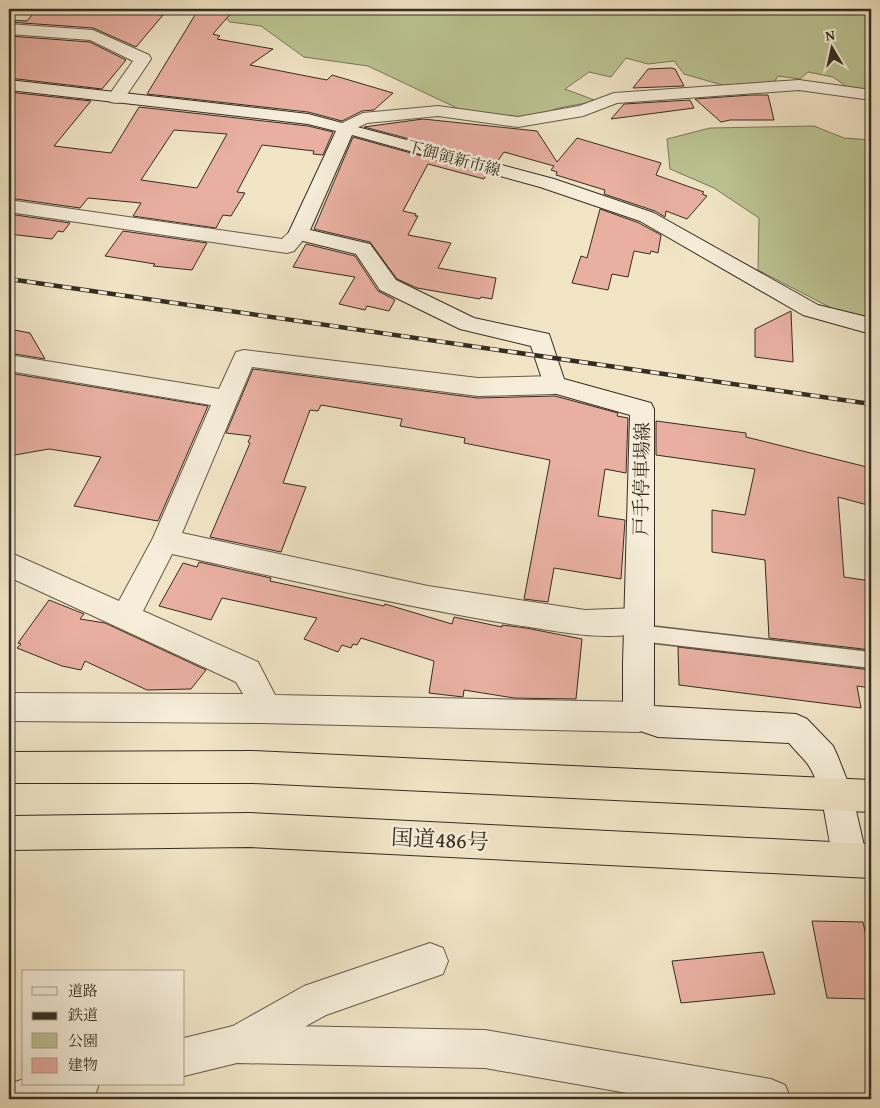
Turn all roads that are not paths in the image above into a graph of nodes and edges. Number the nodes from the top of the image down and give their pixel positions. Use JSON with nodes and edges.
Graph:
{"nodes":[{"id":1,"x":9,"y":29,"type":"edge"},
{"id":2,"x":9,"y":85,"type":"edge"},
{"id":3,"x":871,"y":96,"type":"edge"},
{"id":4,"x":116,"y":98,"type":"junction"},
{"id":5,"x":346,"y":128,"type":"junction"},
{"id":6,"x":9,"y":206,"type":"edge"},
{"id":7,"x":298,"y":234,"type":"junction"},
{"id":8,"x":871,"y":326,"type":"edge"},
{"id":9,"x":9,"y":363,"type":"edge"},
{"id":10,"x":554,"y":385,"type":"junction"},
{"id":11,"x":225,"y":399,"type":"junction"},
{"id":12,"x":165,"y":541,"type":"junction"},
{"id":13,"x":9,"y":564,"type":"edge"},
{"id":14,"x":126,"y":616,"type":"junction"},
{"id":15,"x":639,"y":627,"type":"junction"},
{"id":16,"x":871,"y":660,"type":"edge"},
{"id":17,"x":9,"y":707,"type":"edge"},
{"id":18,"x":261,"y":709,"type":"junction"},
{"id":19,"x":639,"y":717,"type":"junction"},
{"id":20,"x":9,"y":768,"type":"edge"},
{"id":21,"x":836,"y":793,"type":"junction"},
{"id":22,"x":871,"y":796,"type":"edge"},
{"id":23,"x":9,"y":833,"type":"edge"},
{"id":24,"x":861,"y":860,"type":"edge"},
{"id":25,"x":430,"y":961,"type":"dead end"},
{"id":26,"x":237,"y":1044,"type":"junction"},
{"id":27,"x":185,"y":1058,"type":"edge"},
{"id":28,"x":72,"y":1086,"type":"edge"},
{"id":29,"x":21,"y":1099,"type":"edge"},
{"id":30,"x":771,"y":1099,"type":"edge"}],
"edges":[{"from":1,"to":4,"type":"street"},
{"from":2,"to":4,"type":"street","name":"下御領新市線"},
{"from":3,"to":5,"type":"street"},
{"from":4,"to":5,"type":"street","name":"下御領新市線"},
{"from":5,"to":7,"type":"street"},
{"from":5,"to":8,"type":"street","name":"下御領新市線"},
{"from":6,"to":7,"type":"street"},
{"from":7,"to":10,"type":"street"},
{"from":9,"to":11,"type":"street"},
{"from":10,"to":11,"type":"street"},
{"from":10,"to":15,"type":"street","name":"戸手停車場線"},
{"from":11,"to":12,"type":"street"},
{"from":12,"to":14,"type":"street"},
{"from":12,"to":15,"type":"street"},
{"from":13,"to":14,"type":"street"},
{"from":14,"to":18,"type":"street"},
{"from":15,"to":16,"type":"lane"},
{"from":15,"to":19,"type":"street","name":"戸手停車場線"},
{"from":17,"to":18,"type":"street"},
{"from":18,"to":19,"type":"street"},
{"from":19,"to":21,"type":"street"},
{"from":20,"to":21,"type":"highway"},
{"from":21,"to":22,"type":"highway"},
{"from":21,"to":24,"type":"street"},
{"from":23,"to":24,"type":"highway","name":"国道486号"},
{"from":25,"to":26,"type":"street"},
{"from":26,"to":27,"type":"street"},
{"from":26,"to":30,"type":"street"},
{"from":28,"to":29,"type":"street"}]}
